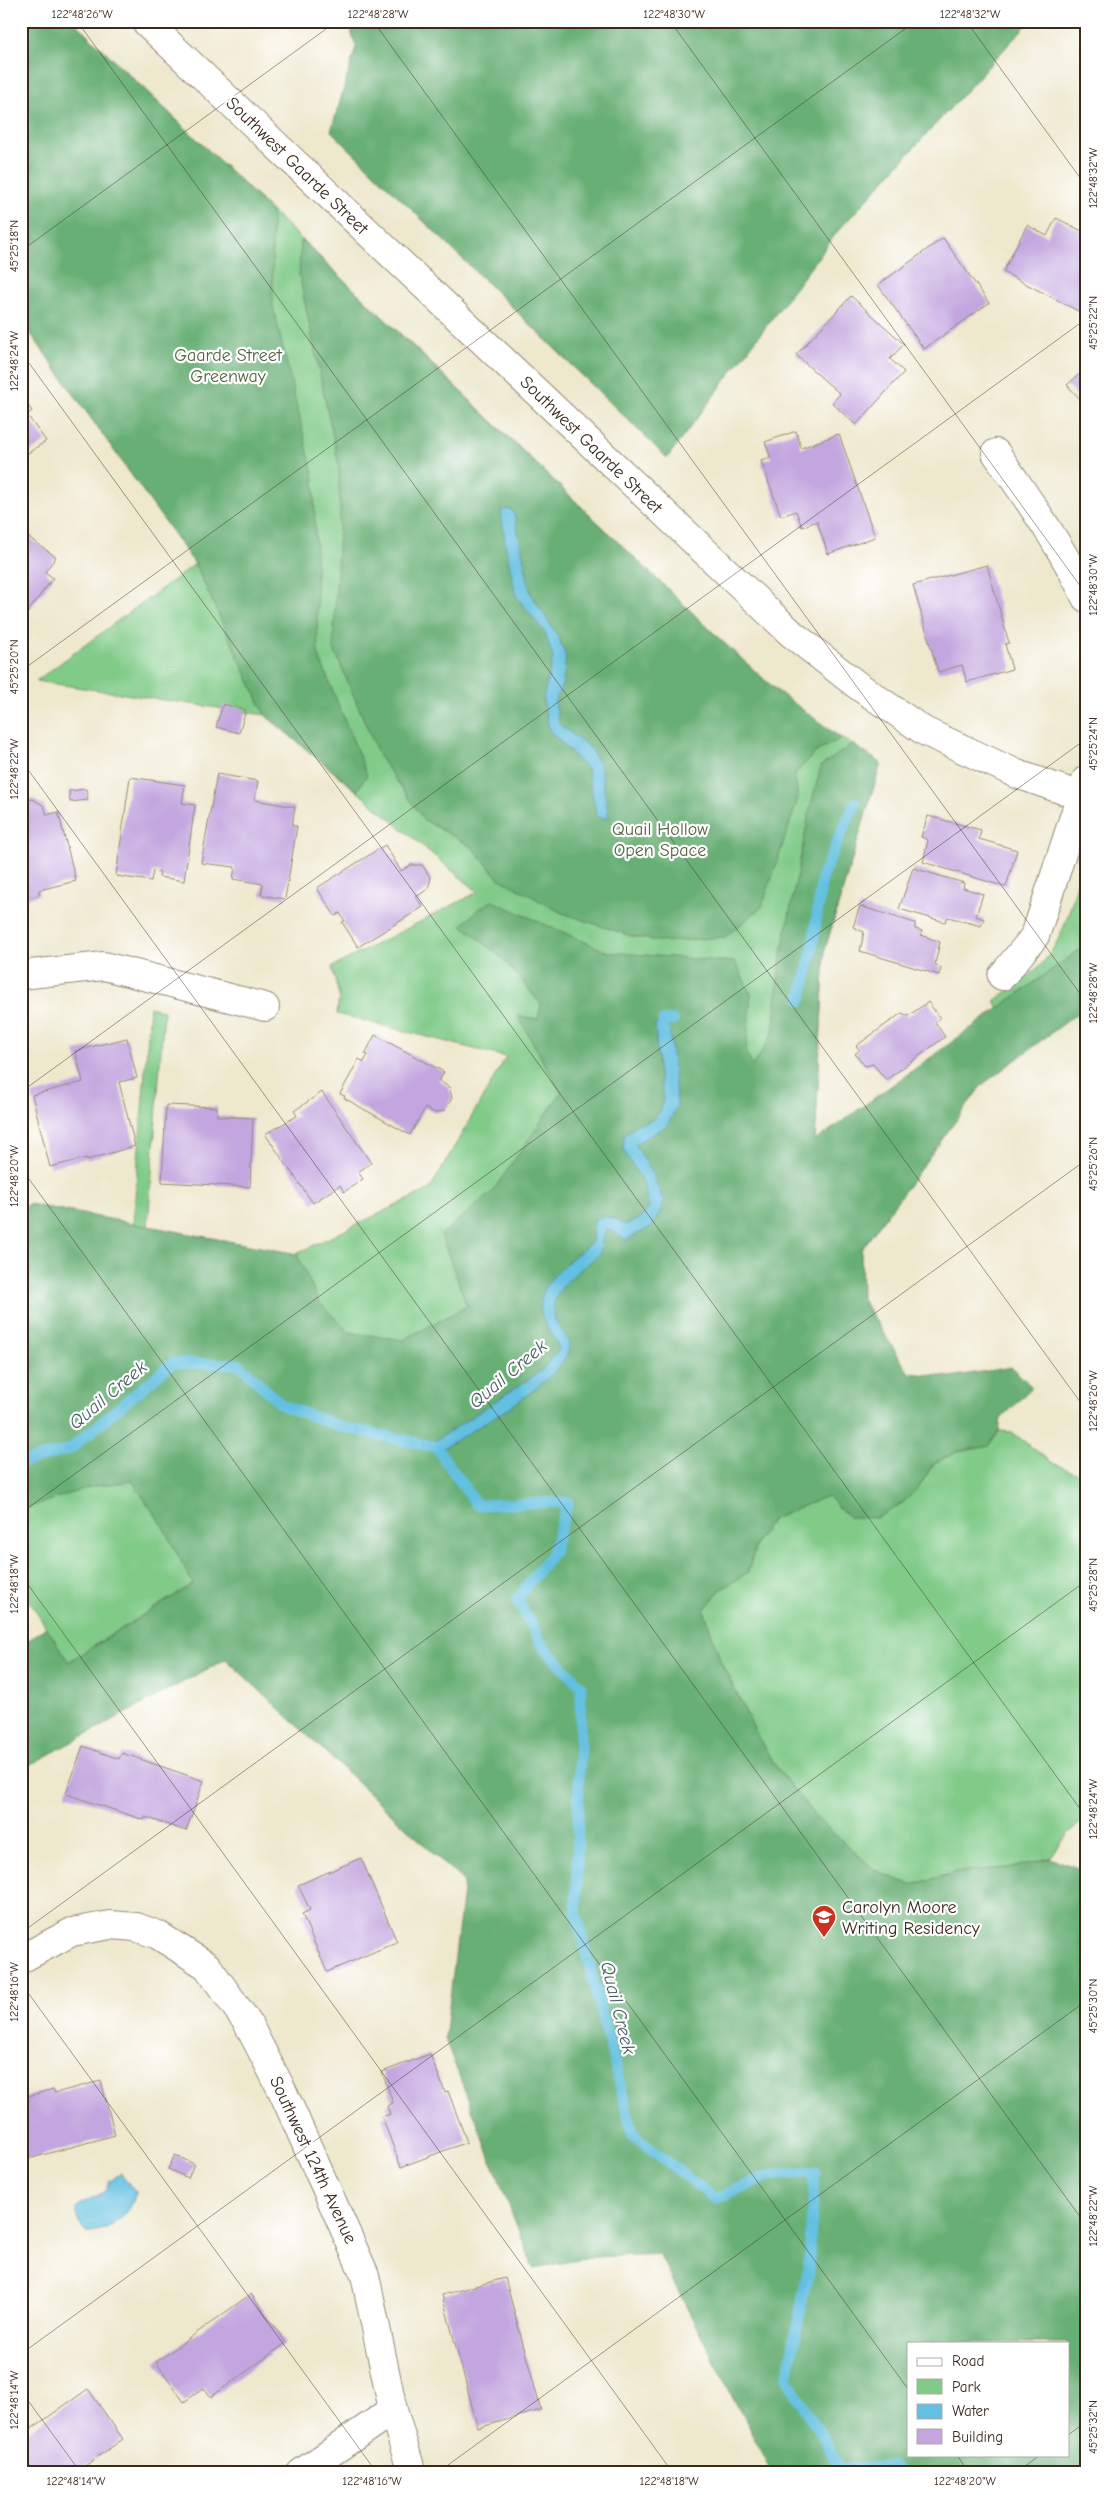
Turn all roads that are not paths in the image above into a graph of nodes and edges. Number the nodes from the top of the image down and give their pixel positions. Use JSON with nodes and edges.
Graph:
{"nodes":[{"id":1,"x":145,"y":21,"type":"edge"},
{"id":2,"x":996,"y":453,"type":"dead end"},
{"id":3,"x":1086,"y":598,"type":"edge"},
{"id":4,"x":1084,"y":792,"type":"edge"},
{"id":5,"x":21,"y":975,"type":"edge"},
{"id":6,"x":1002,"y":976,"type":"dead end"},
{"id":7,"x":265,"y":1007,"type":"dead end"},
{"id":8,"x":21,"y":1959,"type":"edge"},
{"id":9,"x":393,"y":2410,"type":"junction"},
{"id":10,"x":301,"y":2473,"type":"edge"},
{"id":11,"x":412,"y":2473,"type":"edge"}],
"edges":[{"from":1,"to":4,"type":"street","name":"Southwest Gaarde Street"},
{"from":2,"to":3,"type":"street"},
{"from":4,"to":6,"type":"street"},
{"from":5,"to":7,"type":"street"},
{"from":8,"to":9,"type":"street","name":"Southwest 124th Avenue"},
{"from":9,"to":10,"type":"street"},
{"from":9,"to":11,"type":"street","name":"Southwest 124th Avenue"}]}
